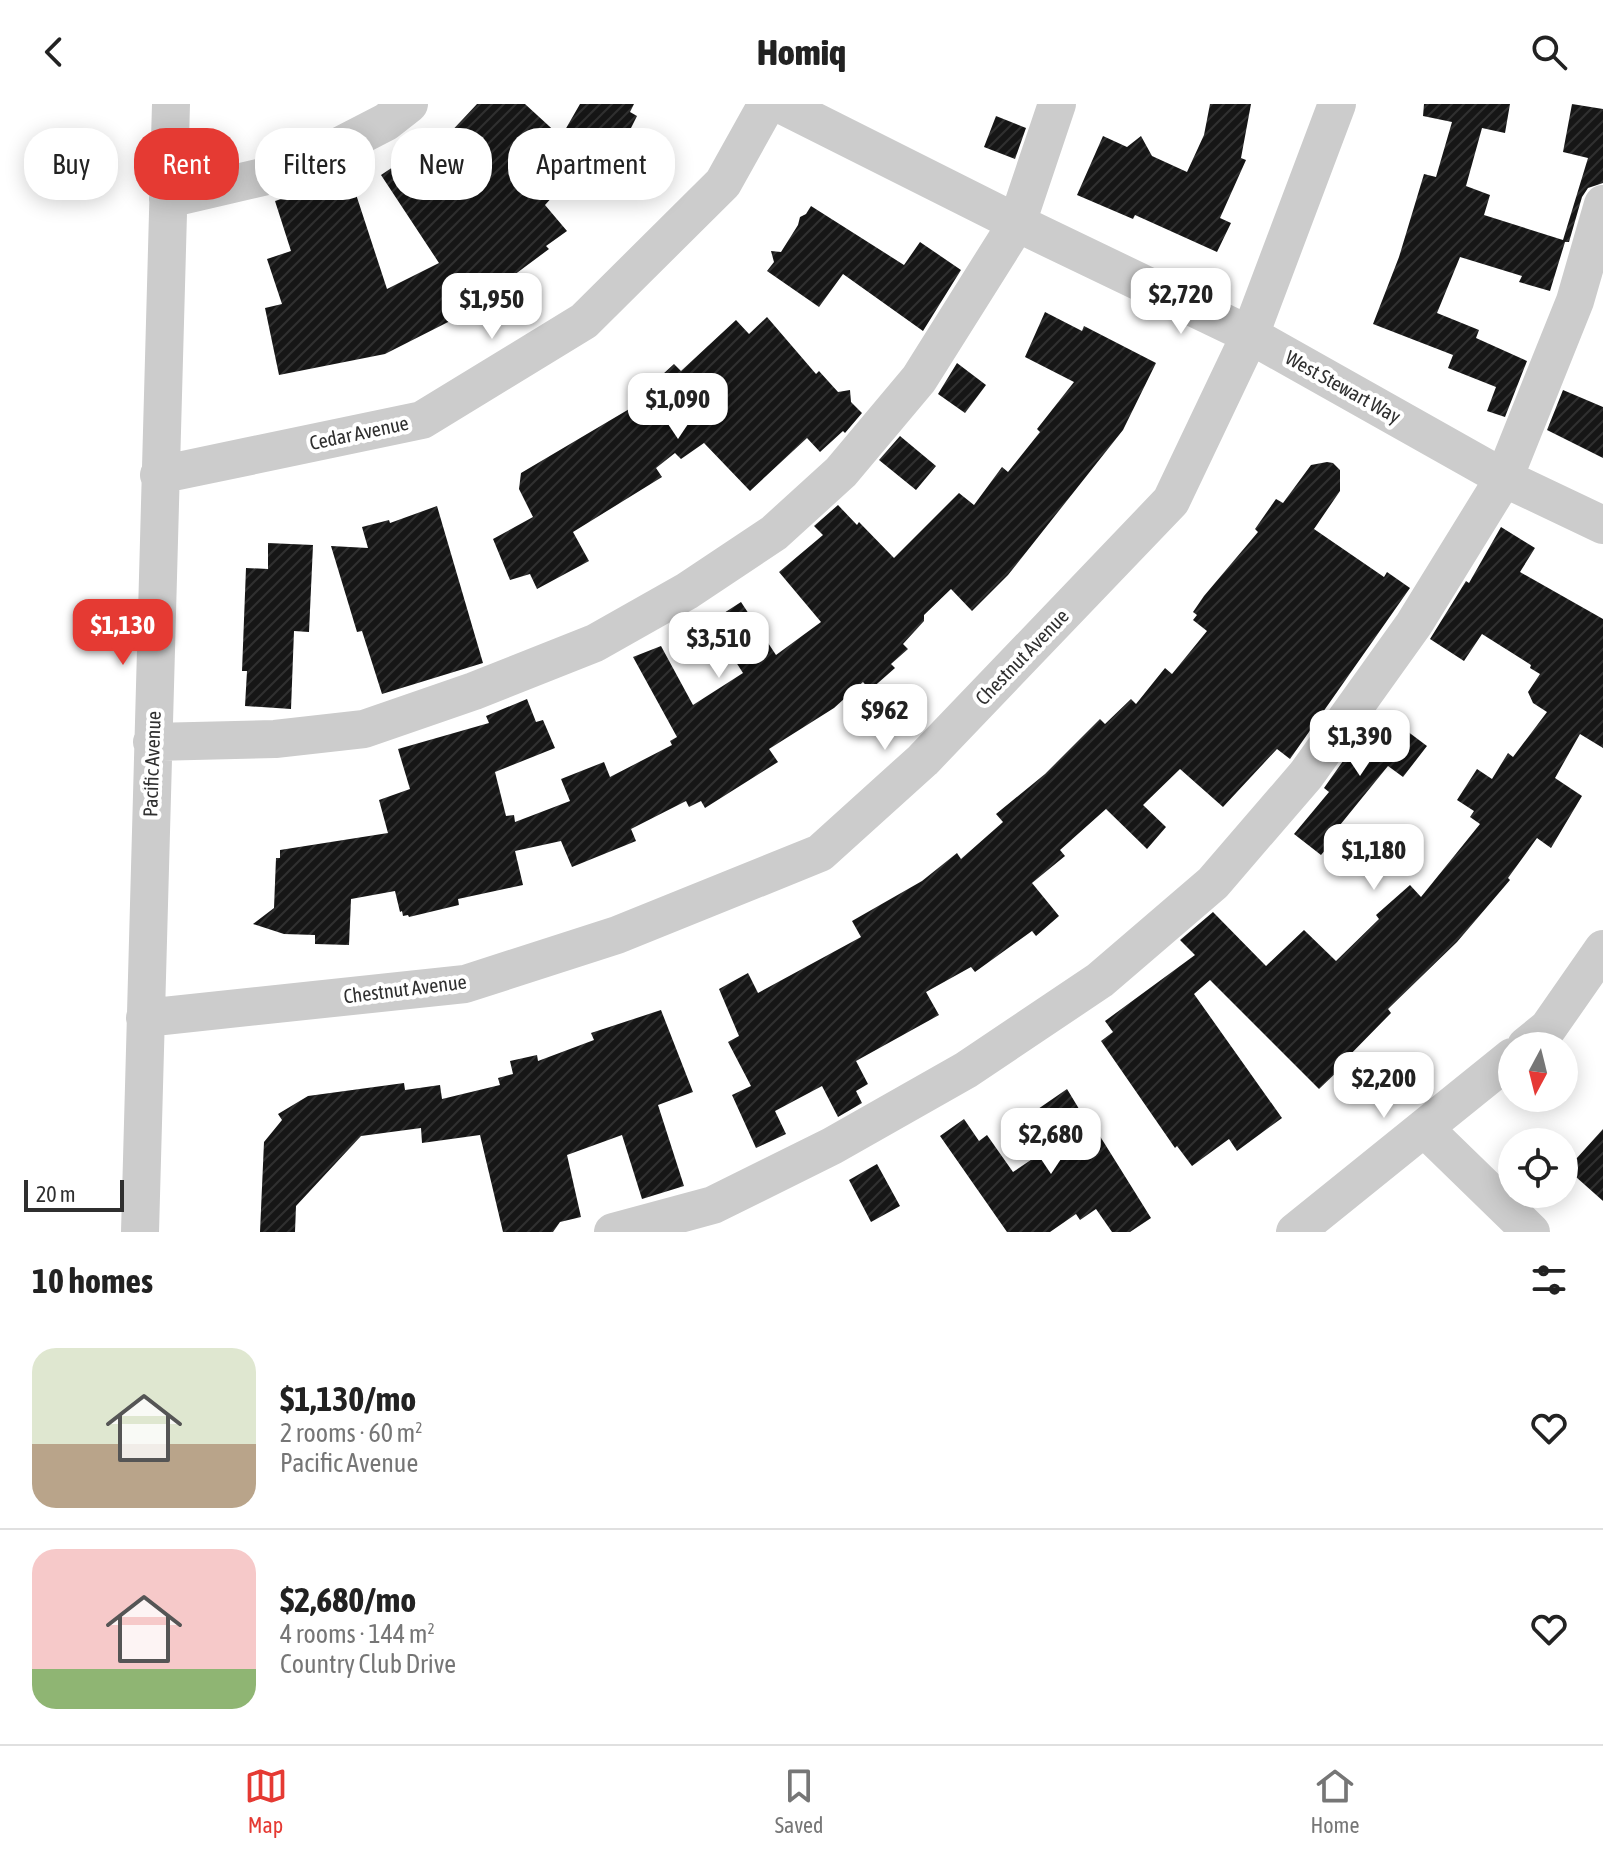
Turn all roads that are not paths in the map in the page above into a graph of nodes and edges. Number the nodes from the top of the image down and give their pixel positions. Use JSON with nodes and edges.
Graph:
{"nodes":[{"id":1,"x":171,"y":104,"type":"edge"},
{"id":2,"x":409,"y":104,"type":"edge"},
{"id":3,"x":767,"y":104,"type":"edge"},
{"id":4,"x":780,"y":104,"type":"edge"},
{"id":5,"x":1057,"y":104,"type":"edge"},
{"id":6,"x":1337,"y":104,"type":"edge"},
{"id":7,"x":170,"y":128,"type":"edge"},
{"id":8,"x":239,"y":183,"type":"edge"},
{"id":9,"x":168,"y":200,"type":"edge"},
{"id":10,"x":1603,"y":204,"type":"edge"},
{"id":11,"x":1017,"y":223,"type":"junction"},
{"id":12,"x":1250,"y":335,"type":"junction"},
{"id":13,"x":159,"y":475,"type":"junction"},
{"id":14,"x":1504,"y":478,"type":"junction"},
{"id":15,"x":1603,"y":525,"type":"edge"},
{"id":16,"x":152,"y":742,"type":"junction"},
{"id":17,"x":1603,"y":949,"type":"edge"},
{"id":18,"x":145,"y":1018,"type":"junction"},
{"id":19,"x":1543,"y":1032,"type":"edge"},
{"id":20,"x":1498,"y":1068,"type":"edge"},
{"id":21,"x":1424,"y":1128,"type":"junction"},
{"id":22,"x":140,"y":1232,"type":"edge"},
{"id":23,"x":613,"y":1232,"type":"edge"},
{"id":24,"x":1295,"y":1232,"type":"edge"},
{"id":25,"x":1531,"y":1232,"type":"edge"}],
"edges":[{"from":1,"to":7,"type":"street","name":"Pacific Avenue"},
{"from":2,"to":8,"type":"street"},
{"from":3,"to":13,"type":"street","name":"Cedar Avenue"},
{"from":4,"to":11,"type":"street","name":"West Stewart Way"},
{"from":5,"to":11,"type":"street"},
{"from":6,"to":12,"type":"street","name":"Chestnut Avenue"},
{"from":9,"to":13,"type":"street","name":"Pacific Avenue"},
{"from":10,"to":14,"type":"street"},
{"from":11,"to":12,"type":"street","name":"West Stewart Way"},
{"from":11,"to":16,"type":"street"},
{"from":12,"to":14,"type":"street","name":"West Stewart Way"},
{"from":12,"to":18,"type":"street","name":"Chestnut Avenue"},
{"from":13,"to":16,"type":"street","name":"Pacific Avenue"},
{"from":14,"to":15,"type":"street","name":"West Stewart Way"},
{"from":14,"to":23,"type":"street"},
{"from":16,"to":18,"type":"street","name":"Pacific Avenue"},
{"from":17,"to":19,"type":"street"},
{"from":18,"to":22,"type":"street","name":"Pacific Avenue"},
{"from":20,"to":21,"type":"street"},
{"from":21,"to":24,"type":"street"},
{"from":21,"to":25,"type":"street"}]}
